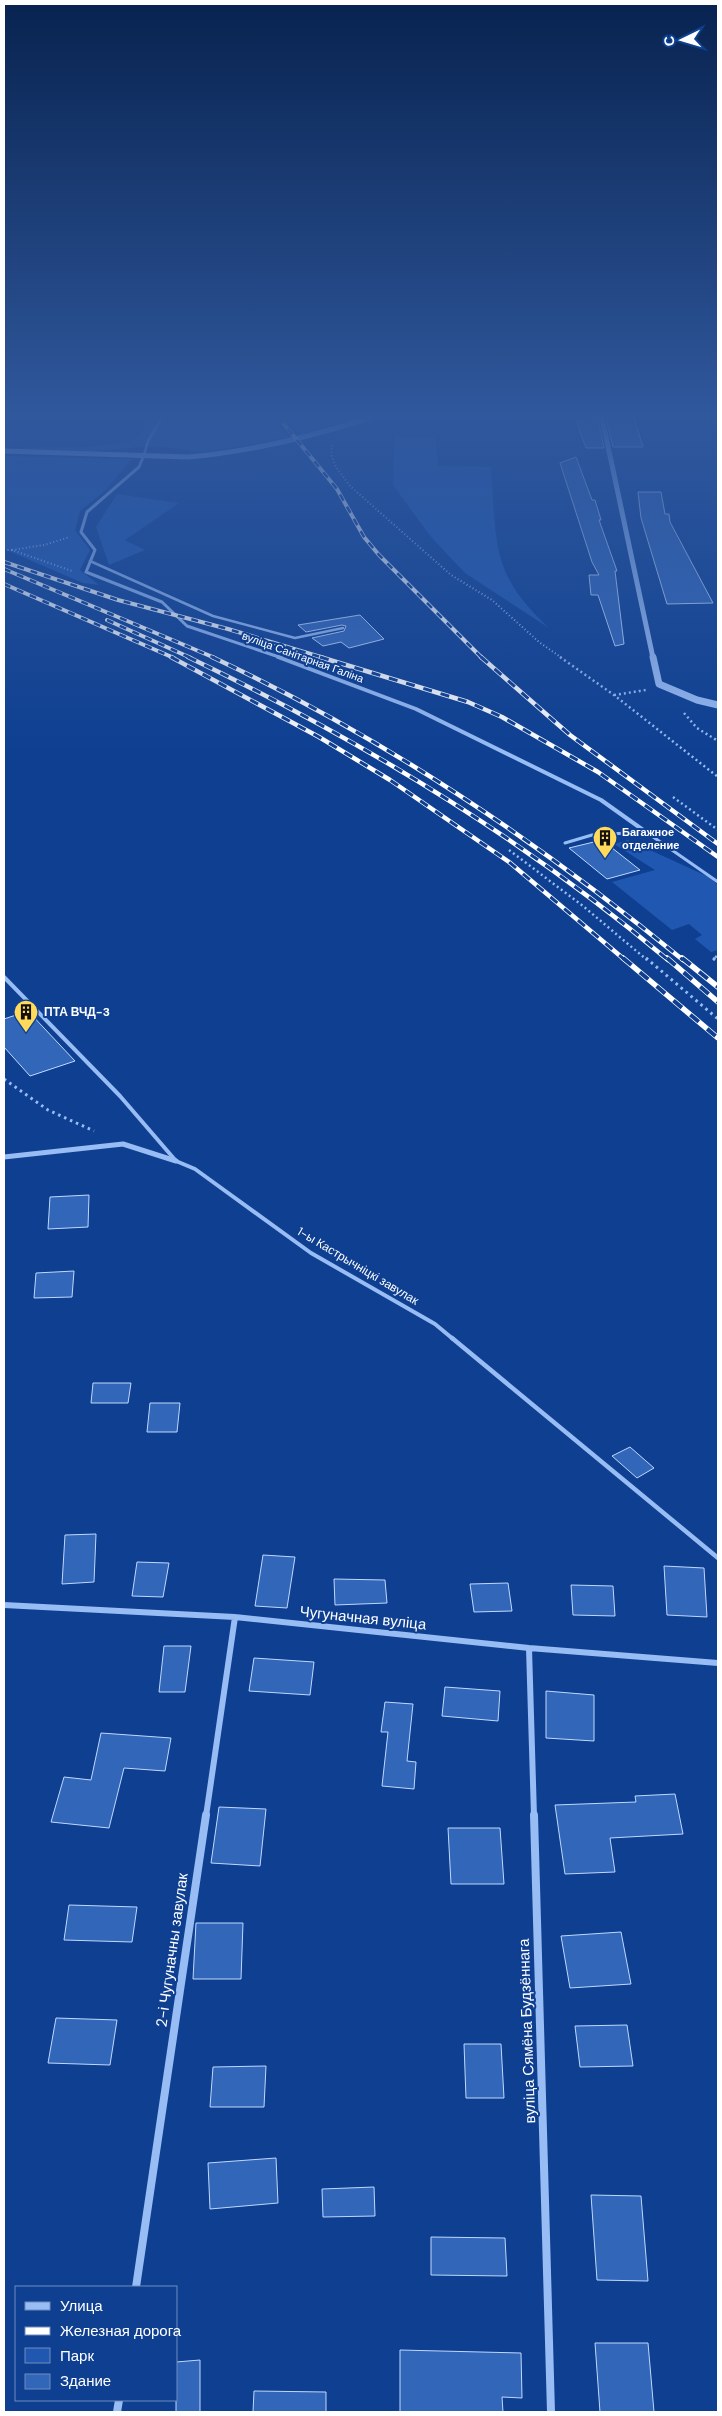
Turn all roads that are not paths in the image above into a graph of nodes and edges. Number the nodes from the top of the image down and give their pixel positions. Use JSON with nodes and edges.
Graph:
{"nodes":[{"id":1,"x":82,"y":531,"type":"edge"},
{"id":2,"x":626,"y":531,"type":"edge"},
{"id":3,"x":90,"y":561,"type":"junction"},
{"id":4,"x":343,"y":628,"type":"dead end"},
{"id":5,"x":718,"y":705,"type":"edge"},
{"id":6,"x":646,"y":832,"type":"junction"},
{"id":7,"x":565,"y":843,"type":"dead end"},
{"id":8,"x":718,"y":882,"type":"edge"},
{"id":9,"x":4,"y":977,"type":"edge"},
{"id":10,"x":4,"y":1157,"type":"edge"},
{"id":11,"x":176,"y":1161,"type":"junction"},
{"id":12,"x":718,"y":1558,"type":"edge"},
{"id":13,"x":4,"y":1605,"type":"edge"},
{"id":14,"x":235,"y":1617,"type":"junction"},
{"id":15,"x":530,"y":1648,"type":"junction"},
{"id":16,"x":718,"y":1664,"type":"edge"},
{"id":17,"x":136,"y":2286,"type":"edge"},
{"id":18,"x":551,"y":2412,"type":"edge"}],
"edges":[{"from":1,"to":3,"type":"street"},
{"from":2,"to":5,"type":"street"},
{"from":3,"to":4,"type":"lane"},
{"from":3,"to":6,"type":"street","name":"вуліца Санітарная Галіна"},
{"from":6,"to":7,"type":"lane"},
{"from":6,"to":8,"type":"lane"},
{"from":9,"to":11,"type":"lane","name":"1-ы Кастрычніцкі завулак"},
{"from":10,"to":11,"type":"street"},
{"from":11,"to":12,"type":"lane","name":"1-ы Кастрычніцкі завулак"},
{"from":13,"to":14,"type":"street","name":"Чугуначная вуліца"},
{"from":14,"to":15,"type":"street","name":"Чугуначная вуліца"},
{"from":14,"to":17,"type":"street","name":"2-і Чугуначны завулак"},
{"from":15,"to":16,"type":"street","name":"Чугуначная вуліца"},
{"from":15,"to":18,"type":"street","name":"вуліца Сямёна Будзённага"}]}
